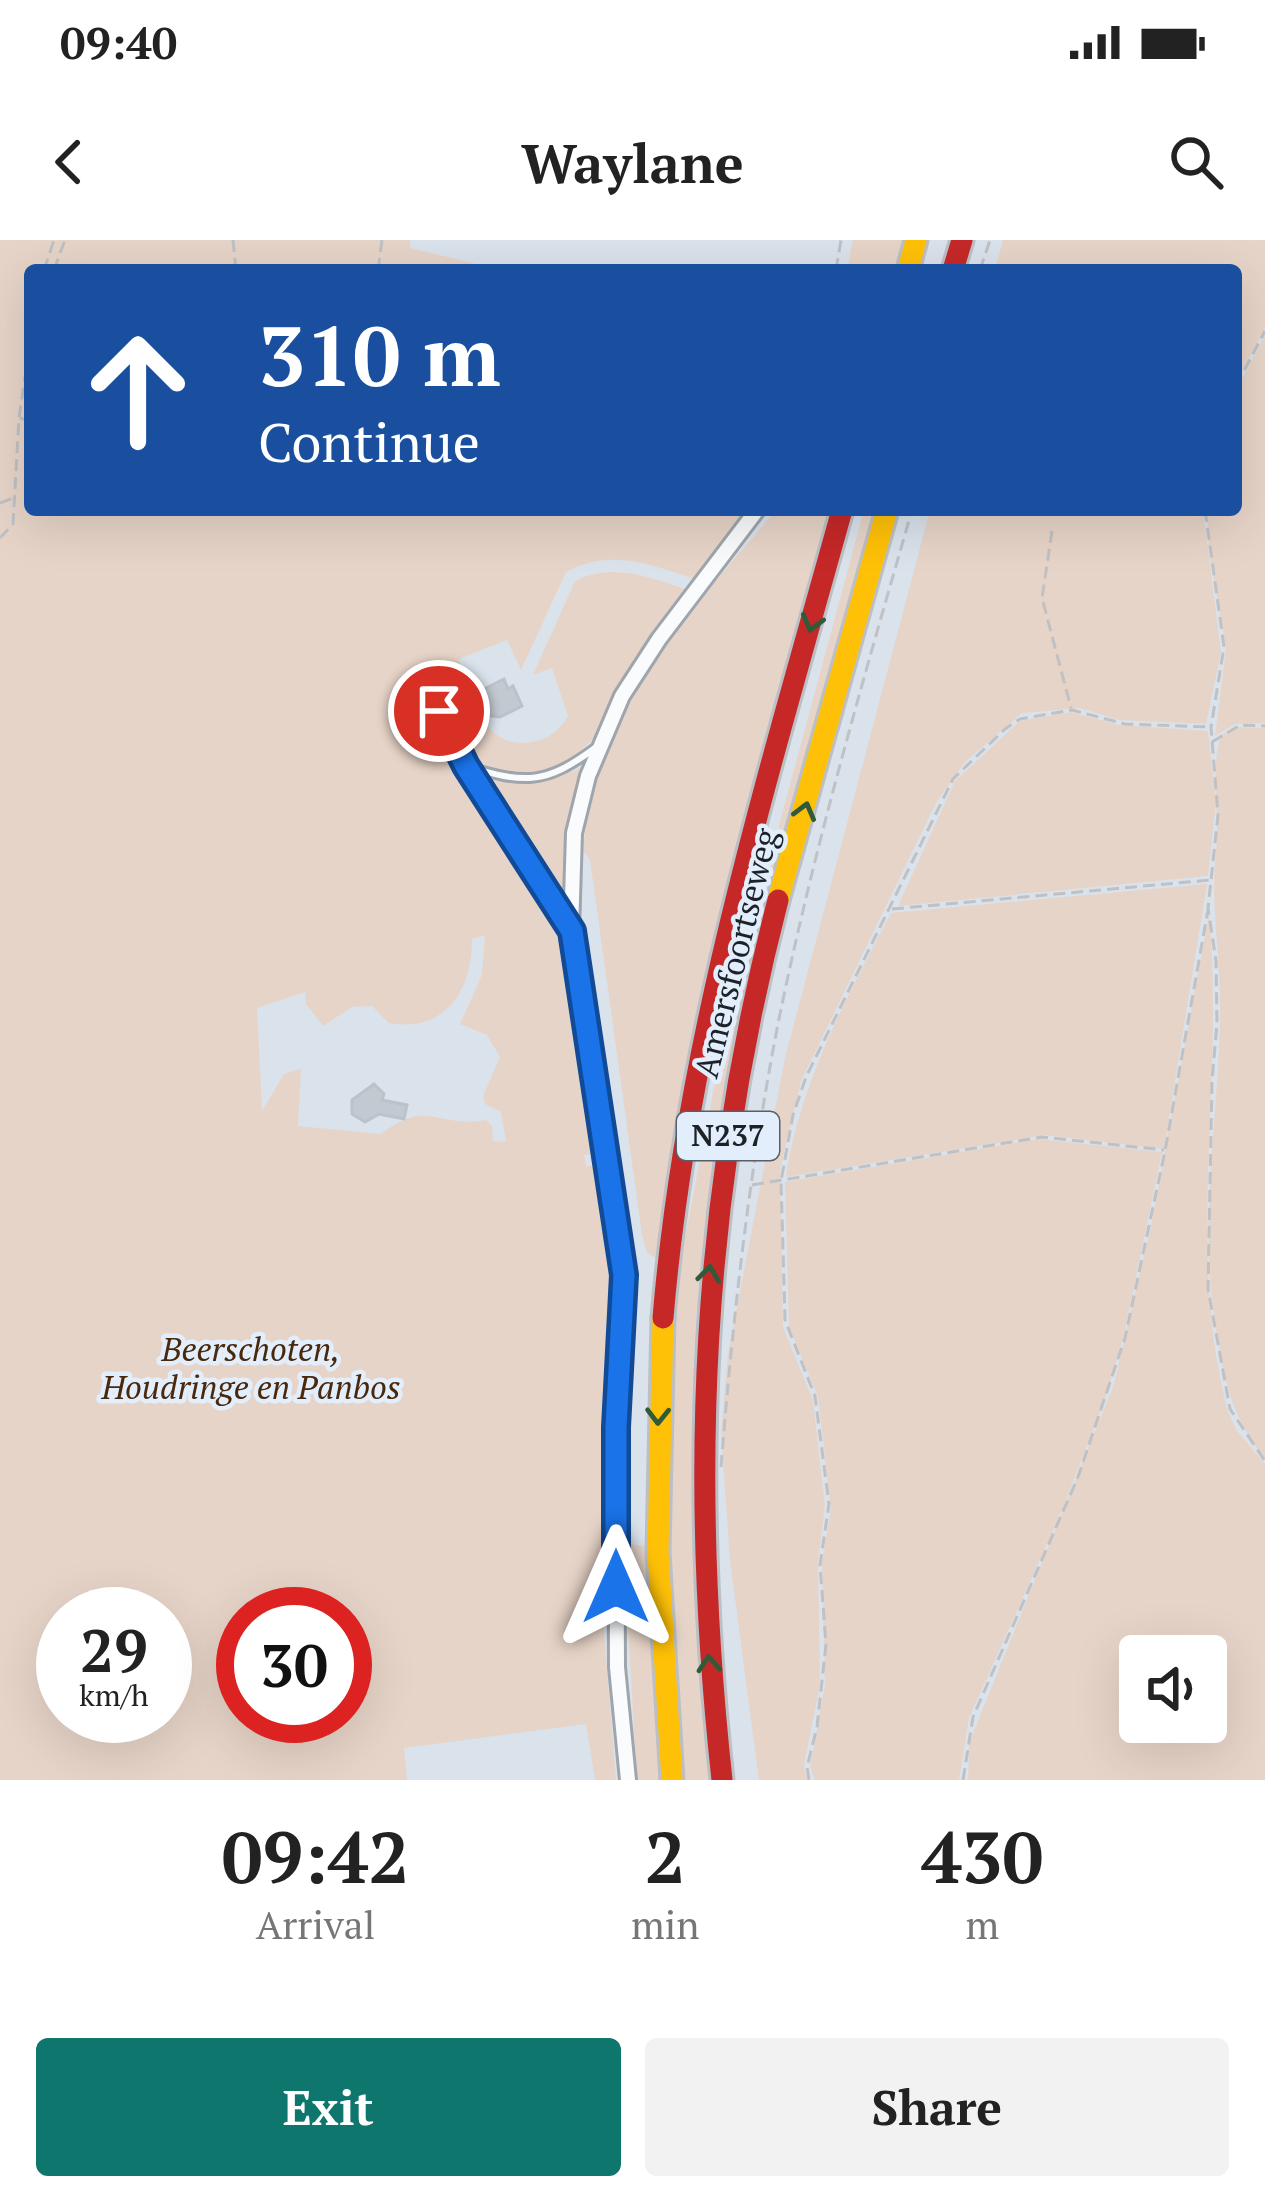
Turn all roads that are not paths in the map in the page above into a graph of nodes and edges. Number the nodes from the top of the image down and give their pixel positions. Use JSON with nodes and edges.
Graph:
{"nodes":[{"id":1,"x":752,"y":516,"type":"edge"},
{"id":2,"x":840,"y":516,"type":"edge"},
{"id":3,"x":885,"y":516,"type":"edge"},
{"id":4,"x":439,"y":711,"type":"dead end"},
{"id":5,"x":598,"y":746,"type":"junction"},
{"id":6,"x":466,"y":766,"type":"junction"},
{"id":7,"x":572,"y":931,"type":"junction"},
{"id":8,"x":628,"y":1780,"type":"edge"},
{"id":9,"x":672,"y":1780,"type":"edge"},
{"id":10,"x":722,"y":1780,"type":"edge"}],
"edges":[{"from":1,"to":5,"type":"street"},
{"from":2,"to":9,"type":"main road","name":"Amersfoortseweg","number":"N237","one_way":true},
{"from":10,"to":3,"type":"main road","name":"Amersfoortseweg","number":"N237","one_way":true},
{"from":4,"to":6,"type":"lane"},
{"from":5,"to":6,"type":"lane"},
{"from":5,"to":7,"type":"street"},
{"from":6,"to":7,"type":"lane"},
{"from":7,"to":8,"type":"street"}]}
